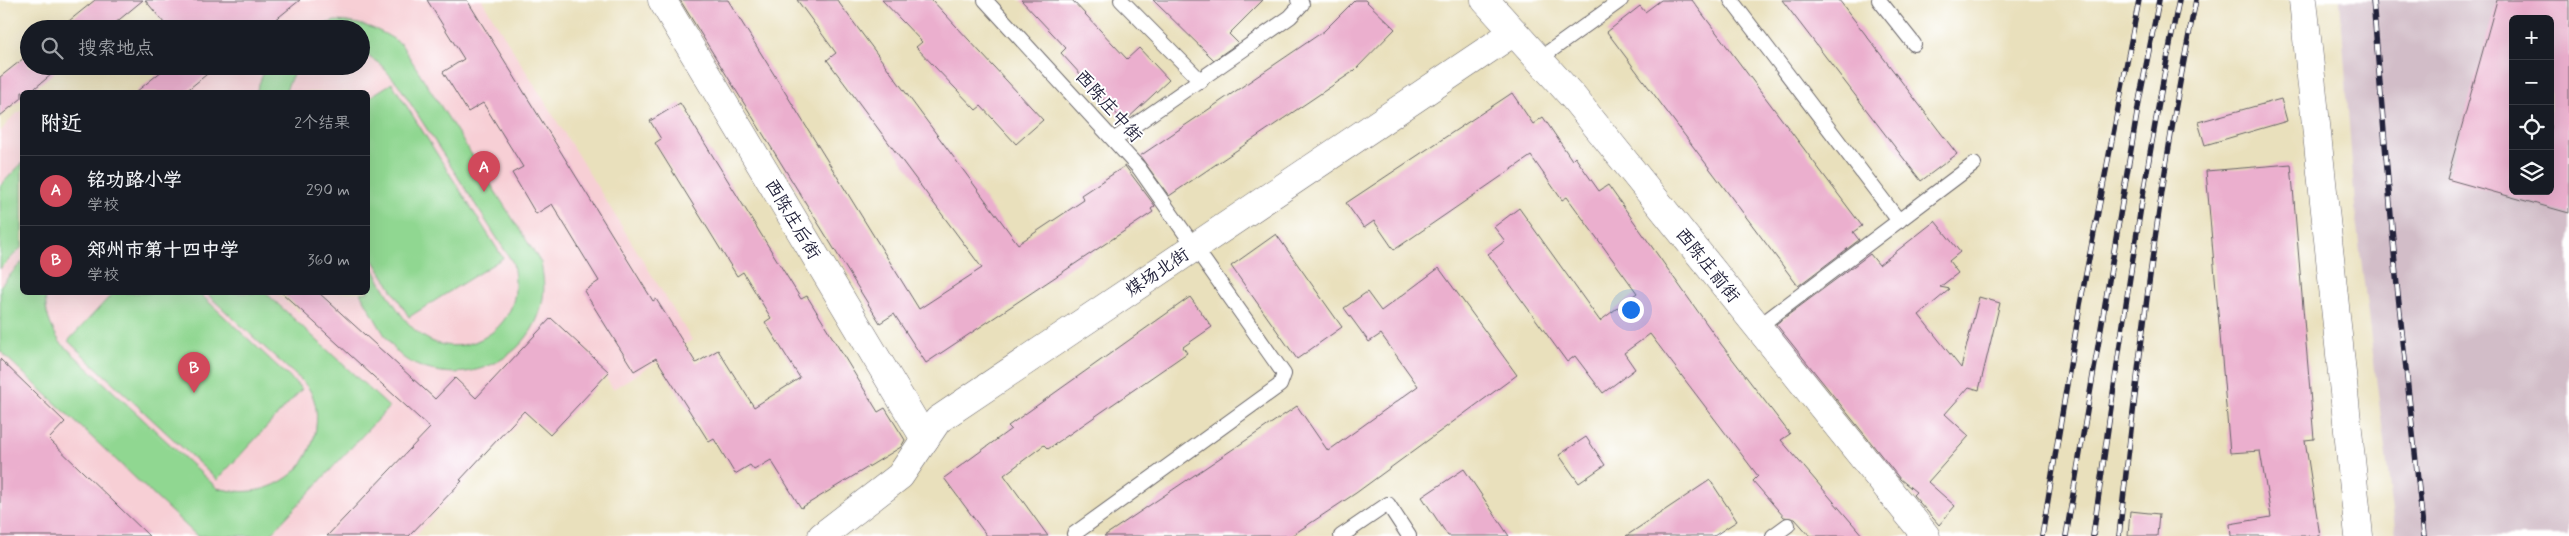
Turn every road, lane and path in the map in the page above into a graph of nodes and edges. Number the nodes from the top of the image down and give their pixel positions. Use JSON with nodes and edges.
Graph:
{"nodes":[{"id":1,"x":662,"y":0,"type":"edge"},
{"id":2,"x":985,"y":0,"type":"edge"},
{"id":3,"x":1121,"y":0,"type":"edge"},
{"id":4,"x":1298,"y":0,"type":"edge"},
{"id":5,"x":1485,"y":0,"type":"edge"},
{"id":6,"x":1621,"y":0,"type":"edge"},
{"id":7,"x":1731,"y":0,"type":"edge"},
{"id":8,"x":1879,"y":0,"type":"edge"},
{"id":9,"x":2302,"y":0,"type":"edge"},
{"id":10,"x":1514,"y":32,"type":"junction"},
{"id":11,"x":1914,"y":44,"type":"dead end"},
{"id":12,"x":1538,"y":59,"type":"junction"},
{"id":13,"x":1201,"y":81,"type":"junction"},
{"id":14,"x":1115,"y":139,"type":"junction"},
{"id":15,"x":1974,"y":164,"type":"dead end"},
{"id":16,"x":1899,"y":220,"type":"junction"},
{"id":17,"x":1195,"y":247,"type":"junction"},
{"id":18,"x":1758,"y":326,"type":"junction"},
{"id":19,"x":925,"y":439,"type":"junction"},
{"id":20,"x":1788,"y":525,"type":"dead end"},
{"id":21,"x":834,"y":533,"type":"edge"},
{"id":22,"x":1074,"y":534,"type":"dead end"},
{"id":23,"x":1341,"y":536,"type":"edge"},
{"id":24,"x":1409,"y":536,"type":"edge"},
{"id":25,"x":1773,"y":536,"type":"edge"},
{"id":26,"x":1926,"y":536,"type":"edge"},
{"id":27,"x":2359,"y":536,"type":"edge"}],
"edges":[{"from":1,"to":19,"type":"street","name":"西陈庄后街"},
{"from":2,"to":14,"type":"lane","name":"西陈庄中街"},
{"from":3,"to":13,"type":"lane"},
{"from":4,"to":13,"type":"lane"},
{"from":5,"to":10,"type":"street","name":"西陈庄前街"},
{"from":6,"to":12,"type":"lane"},
{"from":7,"to":16,"type":"lane"},
{"from":8,"to":11,"type":"lane"},
{"from":9,"to":27,"type":"street"},
{"from":10,"to":12,"type":"street","name":"西陈庄前街"},
{"from":10,"to":17,"type":"street","name":"煤场北街"},
{"from":12,"to":18,"type":"street","name":"西陈庄前街"},
{"from":13,"to":14,"type":"lane"},
{"from":14,"to":17,"type":"lane","name":"西陈庄中街"},
{"from":15,"to":16,"type":"lane"},
{"from":16,"to":18,"type":"lane"},
{"from":17,"to":19,"type":"street","name":"煤场北街"},
{"from":17,"to":22,"type":"lane","name":"西陈庄中街"},
{"from":18,"to":26,"type":"street","name":"西陈庄前街"},
{"from":19,"to":21,"type":"street","name":"煤场北街"},
{"from":20,"to":25,"type":"lane"},
{"from":23,"to":24,"type":"lane"}]}
